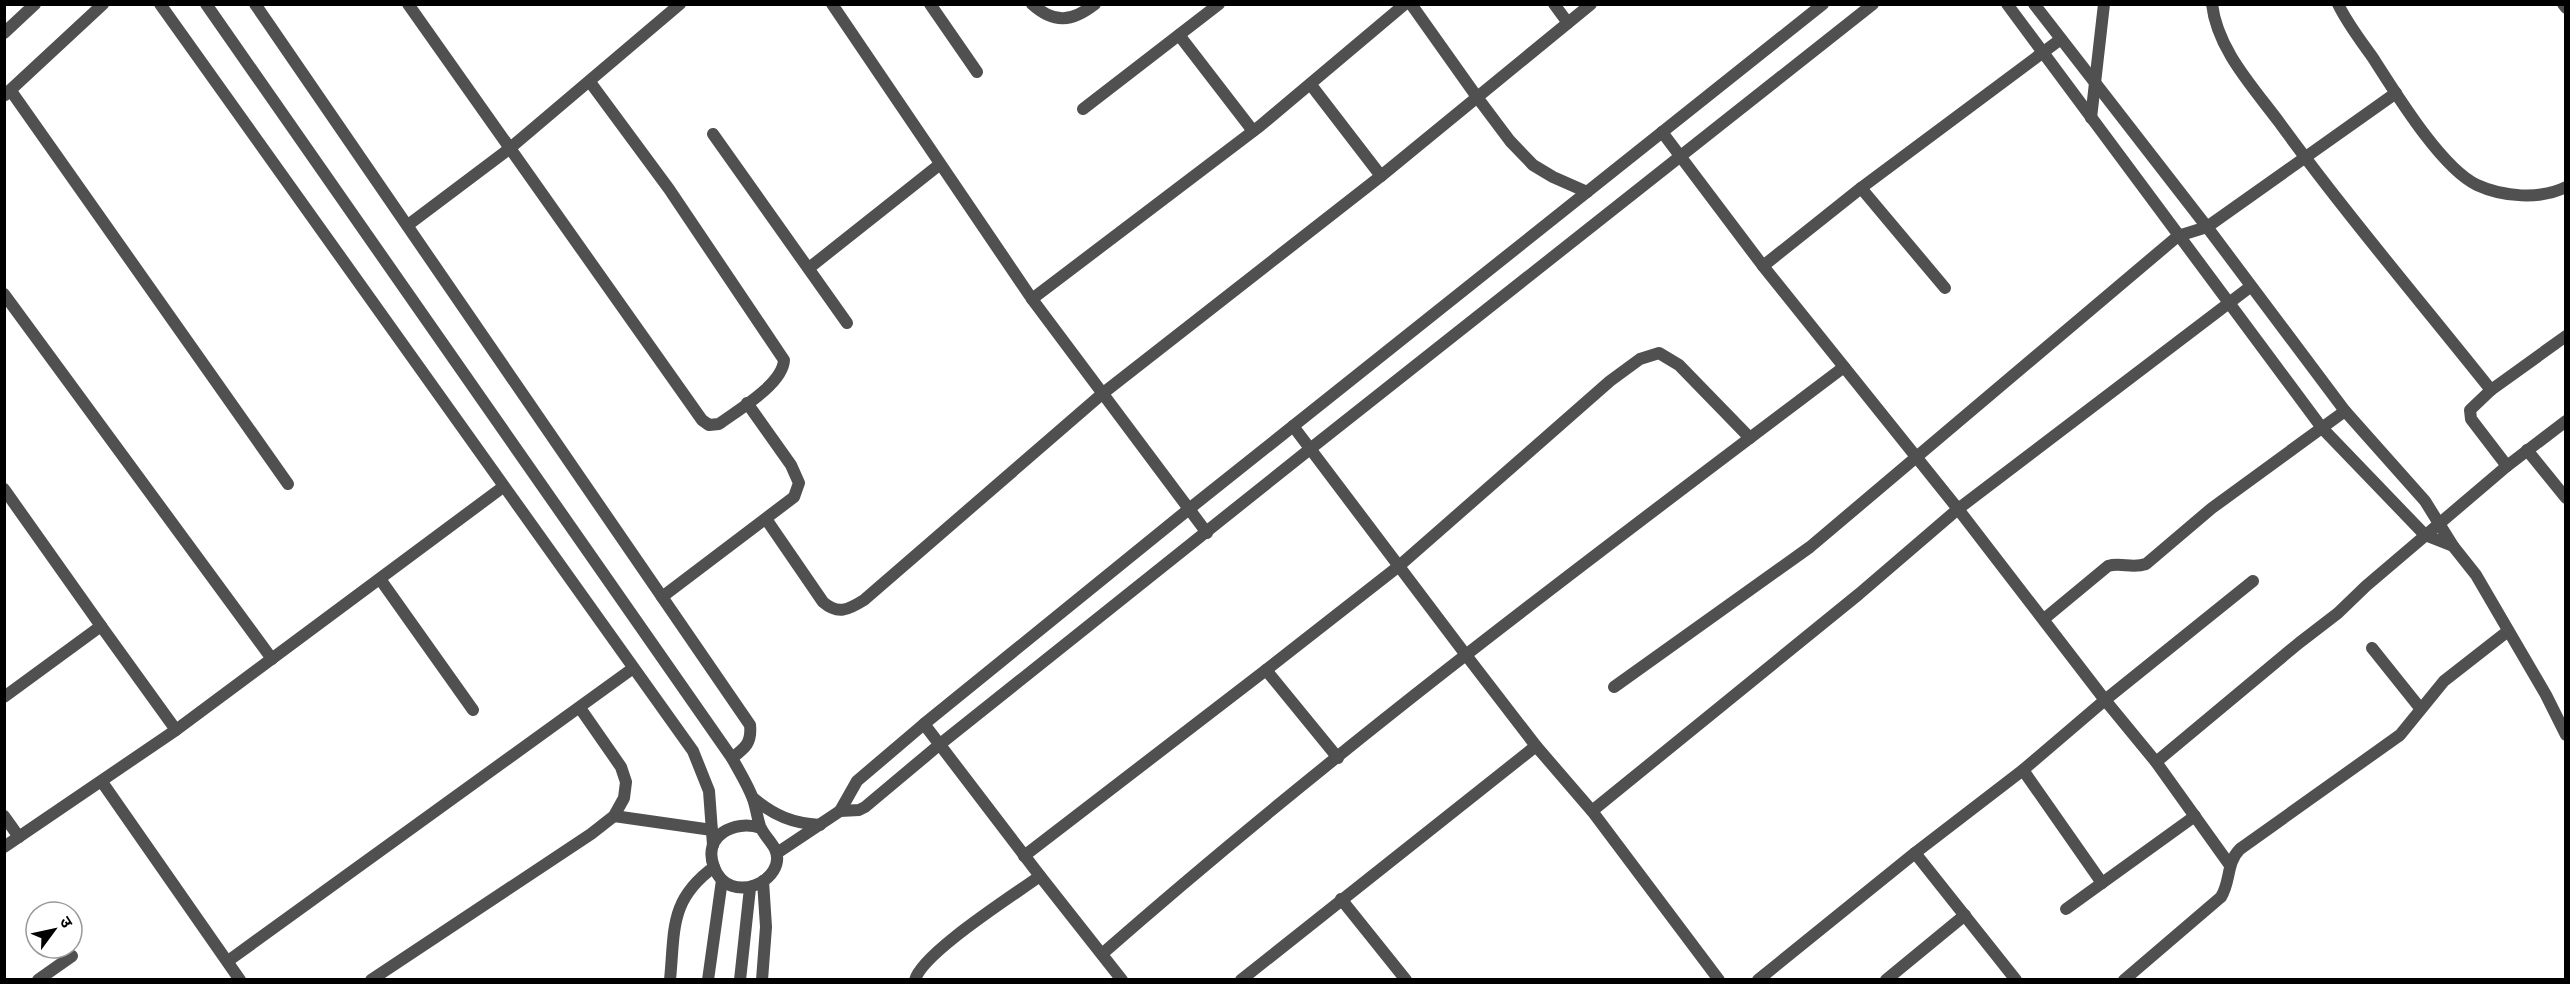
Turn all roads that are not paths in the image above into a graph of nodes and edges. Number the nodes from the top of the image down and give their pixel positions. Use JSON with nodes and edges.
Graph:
{"nodes":[{"id":1,"x":35,"y":4,"type":"edge"},
{"id":2,"x":103,"y":4,"type":"edge"},
{"id":3,"x":160,"y":4,"type":"edge"},
{"id":4,"x":206,"y":4,"type":"edge"},
{"id":5,"x":255,"y":4,"type":"edge"},
{"id":6,"x":408,"y":4,"type":"edge"},
{"id":7,"x":680,"y":4,"type":"edge"},
{"id":8,"x":832,"y":4,"type":"edge"},
{"id":9,"x":930,"y":4,"type":"edge"},
{"id":10,"x":1032,"y":4,"type":"edge"},
{"id":11,"x":1095,"y":4,"type":"edge"},
{"id":12,"x":1219,"y":4,"type":"edge"},
{"id":13,"x":1405,"y":4,"type":"edge"},
{"id":14,"x":1411,"y":4,"type":"edge"},
{"id":15,"x":1554,"y":4,"type":"edge"},
{"id":16,"x":1591,"y":4,"type":"edge"},
{"id":17,"x":1823,"y":4,"type":"edge"},
{"id":18,"x":1873,"y":4,"type":"edge"},
{"id":19,"x":2007,"y":4,"type":"edge"},
{"id":20,"x":2034,"y":4,"type":"edge"},
{"id":21,"x":2104,"y":4,"type":"edge"},
{"id":22,"x":2211,"y":4,"type":"edge"},
{"id":23,"x":2338,"y":4,"type":"edge"},
{"id":24,"x":2562,"y":4,"type":"edge"},
{"id":25,"x":2565,"y":9,"type":"edge"},
{"id":26,"x":1568,"y":23,"type":"junction"},
{"id":27,"x":4,"y":33,"type":"edge"},
{"id":28,"x":1179,"y":35,"type":"junction"},
{"id":29,"x":2061,"y":39,"type":"junction"},
{"id":30,"x":2043,"y":53,"type":"junction"},
{"id":31,"x":977,"y":72,"type":"dead end"},
{"id":32,"x":591,"y":82,"type":"junction"},
{"id":33,"x":2095,"y":84,"type":"junction"},
{"id":34,"x":1311,"y":85,"type":"junction"},
{"id":35,"x":8,"y":93,"type":"edge"},
{"id":36,"x":2396,"y":93,"type":"junction"},
{"id":37,"x":1477,"y":97,"type":"junction"},
{"id":38,"x":1083,"y":109,"type":"dead end"},
{"id":39,"x":2091,"y":118,"type":"junction"},
{"id":40,"x":1253,"y":131,"type":"junction"},
{"id":41,"x":1662,"y":132,"type":"junction"},
{"id":42,"x":713,"y":134,"type":"dead end"},
{"id":43,"x":509,"y":149,"type":"junction"},
{"id":44,"x":1681,"y":156,"type":"junction"},
{"id":45,"x":2305,"y":158,"type":"junction"},
{"id":46,"x":939,"y":165,"type":"junction"},
{"id":47,"x":1381,"y":176,"type":"junction"},
{"id":48,"x":2565,"y":187,"type":"edge"},
{"id":49,"x":1861,"y":188,"type":"junction"},
{"id":50,"x":1587,"y":192,"type":"junction"},
{"id":51,"x":408,"y":225,"type":"junction"},
{"id":52,"x":2207,"y":227,"type":"junction"},
{"id":53,"x":2178,"y":236,"type":"junction"},
{"id":54,"x":1763,"y":266,"type":"junction"},
{"id":55,"x":808,"y":268,"type":"junction"},
{"id":56,"x":2250,"y":287,"type":"junction"},
{"id":57,"x":1944,"y":288,"type":"dead end"},
{"id":58,"x":4,"y":294,"type":"edge"},
{"id":59,"x":1032,"y":299,"type":"junction"},
{"id":60,"x":2229,"y":303,"type":"junction"},
{"id":61,"x":847,"y":323,"type":"dead end"},
{"id":62,"x":2565,"y":336,"type":"edge"},
{"id":63,"x":1844,"y":368,"type":"junction"},
{"id":64,"x":2491,"y":390,"type":"junction"},
{"id":65,"x":1102,"y":394,"type":"junction"},
{"id":66,"x":747,"y":403,"type":"junction"},
{"id":67,"x":2345,"y":411,"type":"junction"},
{"id":68,"x":2565,"y":421,"type":"edge"},
{"id":69,"x":1293,"y":426,"type":"junction"},
{"id":70,"x":2322,"y":428,"type":"junction"},
{"id":71,"x":1750,"y":438,"type":"junction"},
{"id":72,"x":1310,"y":449,"type":"junction"},
{"id":73,"x":2527,"y":450,"type":"junction"},
{"id":74,"x":1916,"y":458,"type":"junction"},
{"id":75,"x":2507,"y":466,"type":"junction"},
{"id":76,"x":288,"y":484,"type":"dead end"},
{"id":77,"x":503,"y":487,"type":"junction"},
{"id":78,"x":4,"y":489,"type":"edge"},
{"id":79,"x":2565,"y":498,"type":"edge"},
{"id":80,"x":1189,"y":509,"type":"junction"},
{"id":81,"x":1958,"y":509,"type":"junction"},
{"id":82,"x":766,"y":519,"type":"junction"},
{"id":83,"x":2440,"y":522,"type":"junction"},
{"id":84,"x":1207,"y":533,"type":"junction"},
{"id":85,"x":2425,"y":535,"type":"junction"},
{"id":86,"x":2454,"y":546,"type":"junction"},
{"id":87,"x":1399,"y":566,"type":"junction"},
{"id":88,"x":380,"y":579,"type":"junction"},
{"id":89,"x":2253,"y":581,"type":"dead end"},
{"id":90,"x":662,"y":597,"type":"junction"},
{"id":91,"x":2044,"y":619,"type":"junction"},
{"id":92,"x":101,"y":626,"type":"junction"},
{"id":93,"x":2508,"y":630,"type":"junction"},
{"id":94,"x":2372,"y":648,"type":"dead end"},
{"id":95,"x":1466,"y":655,"type":"junction"},
{"id":96,"x":272,"y":658,"type":"junction"},
{"id":97,"x":632,"y":669,"type":"junction"},
{"id":98,"x":1266,"y":669,"type":"junction"},
{"id":99,"x":1614,"y":687,"type":"dead end"},
{"id":100,"x":4,"y":697,"type":"edge"},
{"id":101,"x":2105,"y":700,"type":"junction"},
{"id":102,"x":580,"y":708,"type":"junction"},
{"id":103,"x":2420,"y":708,"type":"junction"},
{"id":104,"x":473,"y":710,"type":"dead end"},
{"id":105,"x":924,"y":724,"type":"junction"},
{"id":106,"x":176,"y":730,"type":"junction"},
{"id":107,"x":2565,"y":735,"type":"edge"},
{"id":108,"x":939,"y":745,"type":"junction"},
{"id":109,"x":1536,"y":746,"type":"junction"},
{"id":110,"x":732,"y":758,"type":"junction"},
{"id":111,"x":1338,"y":758,"type":"junction"},
{"id":112,"x":2156,"y":762,"type":"junction"},
{"id":113,"x":2023,"y":770,"type":"junction"},
{"id":114,"x":102,"y":782,"type":"junction"},
{"id":115,"x":753,"y":798,"type":"junction"},
{"id":116,"x":1592,"y":811,"type":"junction"},
{"id":117,"x":840,"y":812,"type":"junction"},
{"id":118,"x":4,"y":816,"type":"edge"},
{"id":119,"x":614,"y":816,"type":"junction"},
{"id":120,"x":2195,"y":816,"type":"junction"},
{"id":121,"x":820,"y":825,"type":"junction"},
{"id":122,"x":761,"y":828,"type":"junction"},
{"id":123,"x":712,"y":830,"type":"junction"},
{"id":124,"x":19,"y":837,"type":"junction"},
{"id":125,"x":713,"y":844,"type":"junction"},
{"id":126,"x":4,"y":847,"type":"edge"},
{"id":127,"x":777,"y":853,"type":"junction"},
{"id":128,"x":1915,"y":853,"type":"junction"},
{"id":129,"x":1024,"y":855,"type":"junction"},
{"id":130,"x":2229,"y":864,"type":"junction"},
{"id":131,"x":714,"y":867,"type":"junction"},
{"id":132,"x":1040,"y":876,"type":"junction"},
{"id":133,"x":722,"y":880,"type":"junction"},
{"id":134,"x":763,"y":881,"type":"junction"},
{"id":135,"x":2102,"y":883,"type":"junction"},
{"id":136,"x":750,"y":888,"type":"junction"},
{"id":137,"x":1341,"y":899,"type":"junction"},
{"id":138,"x":2066,"y":909,"type":"dead end"},
{"id":139,"x":1965,"y":915,"type":"junction"},
{"id":140,"x":1102,"y":954,"type":"junction"},
{"id":141,"x":66,"y":960,"type":"edge"},
{"id":142,"x":228,"y":961,"type":"junction"},
{"id":143,"x":2013,"y":978,"type":"edge"},
{"id":144,"x":38,"y":980,"type":"edge"},
{"id":145,"x":240,"y":980,"type":"edge"},
{"id":146,"x":371,"y":980,"type":"edge"},
{"id":147,"x":670,"y":980,"type":"edge"},
{"id":148,"x":708,"y":980,"type":"edge"},
{"id":149,"x":740,"y":980,"type":"edge"},
{"id":150,"x":762,"y":980,"type":"edge"},
{"id":151,"x":915,"y":980,"type":"edge"},
{"id":152,"x":1122,"y":980,"type":"edge"},
{"id":153,"x":1241,"y":980,"type":"edge"},
{"id":154,"x":1406,"y":980,"type":"edge"},
{"id":155,"x":1719,"y":980,"type":"edge"},
{"id":156,"x":1758,"y":980,"type":"edge"},
{"id":157,"x":1886,"y":980,"type":"edge"},
{"id":158,"x":2124,"y":980,"type":"edge"}],
"edges":[{"from":1,"to":27,"type":"street"},
{"from":2,"to":35,"type":"street"},
{"from":3,"to":77,"type":"street"},
{"from":4,"to":110,"type":"street"},
{"from":5,"to":51,"type":"street"},
{"from":6,"to":43,"type":"street"},
{"from":7,"to":32,"type":"street"},
{"from":8,"to":46,"type":"street"},
{"from":9,"to":31,"type":"street"},
{"from":10,"to":11,"type":"street"},
{"from":12,"to":28,"type":"street"},
{"from":13,"to":34,"type":"street"},
{"from":14,"to":37,"type":"street"},
{"from":15,"to":26,"type":"street"},
{"from":16,"to":26,"type":"street"},
{"from":17,"to":41,"type":"street"},
{"from":18,"to":44,"type":"street"},
{"from":19,"to":30,"type":"street"},
{"from":20,"to":29,"type":"street"},
{"from":21,"to":33,"type":"street"},
{"from":22,"to":45,"type":"street"},
{"from":23,"to":36,"type":"street"},
{"from":24,"to":25,"type":"street"},
{"from":26,"to":37,"type":"street"},
{"from":28,"to":38,"type":"street"},
{"from":28,"to":40,"type":"street"},
{"from":29,"to":30,"type":"street"},
{"from":29,"to":33,"type":"street"},
{"from":30,"to":39,"type":"street"},
{"from":30,"to":49,"type":"street"},
{"from":32,"to":43,"type":"street"},
{"from":32,"to":66,"type":"street"},
{"from":33,"to":39,"type":"street"},
{"from":33,"to":52,"type":"street"},
{"from":34,"to":40,"type":"street"},
{"from":34,"to":47,"type":"street"},
{"from":35,"to":76,"type":"street"},
{"from":36,"to":45,"type":"street"},
{"from":36,"to":48,"type":"street"},
{"from":37,"to":47,"type":"street"},
{"from":37,"to":50,"type":"street"},
{"from":39,"to":53,"type":"street"},
{"from":40,"to":59,"type":"street"},
{"from":41,"to":44,"type":"street"},
{"from":41,"to":50,"type":"street"},
{"from":42,"to":55,"type":"street"},
{"from":43,"to":51,"type":"street"},
{"from":43,"to":66,"type":"street"},
{"from":44,"to":54,"type":"street"},
{"from":44,"to":72,"type":"street"},
{"from":45,"to":52,"type":"street"},
{"from":45,"to":64,"type":"street"},
{"from":46,"to":55,"type":"street"},
{"from":46,"to":59,"type":"street"},
{"from":47,"to":65,"type":"street"},
{"from":49,"to":54,"type":"street"},
{"from":49,"to":57,"type":"street"},
{"from":50,"to":69,"type":"street"},
{"from":51,"to":90,"type":"street"},
{"from":52,"to":53,"type":"street"},
{"from":52,"to":56,"type":"street"},
{"from":53,"to":60,"type":"street"},
{"from":53,"to":74,"type":"street"},
{"from":54,"to":63,"type":"street"},
{"from":55,"to":61,"type":"street"},
{"from":56,"to":60,"type":"street"},
{"from":56,"to":67,"type":"street"},
{"from":58,"to":96,"type":"street"},
{"from":59,"to":65,"type":"street"},
{"from":60,"to":70,"type":"street"},
{"from":60,"to":81,"type":"street"},
{"from":62,"to":64,"type":"street"},
{"from":63,"to":71,"type":"street"},
{"from":63,"to":74,"type":"street"},
{"from":64,"to":75,"type":"street"},
{"from":65,"to":80,"type":"street"},
{"from":65,"to":82,"type":"street"},
{"from":66,"to":82,"type":"street"},
{"from":67,"to":70,"type":"street"},
{"from":67,"to":83,"type":"street"},
{"from":68,"to":73,"type":"street"},
{"from":69,"to":72,"type":"street"},
{"from":69,"to":80,"type":"street"},
{"from":70,"to":85,"type":"street"},
{"from":70,"to":91,"type":"street"},
{"from":71,"to":87,"type":"street"},
{"from":71,"to":95,"type":"street"},
{"from":72,"to":84,"type":"street"},
{"from":72,"to":87,"type":"street"},
{"from":73,"to":75,"type":"street"},
{"from":73,"to":79,"type":"street"},
{"from":74,"to":81,"type":"street"},
{"from":74,"to":99,"type":"street"},
{"from":75,"to":83,"type":"street"},
{"from":77,"to":88,"type":"street"},
{"from":77,"to":97,"type":"street"},
{"from":78,"to":92,"type":"street"},
{"from":80,"to":84,"type":"street"},
{"from":80,"to":105,"type":"street"},
{"from":81,"to":91,"type":"street"},
{"from":81,"to":116,"type":"street"},
{"from":82,"to":90,"type":"street"},
{"from":83,"to":85,"type":"street"},
{"from":83,"to":86,"type":"street"},
{"from":84,"to":108,"type":"street"},
{"from":85,"to":86,"type":"street"},
{"from":85,"to":112,"type":"street"},
{"from":86,"to":93,"type":"street"},
{"from":87,"to":95,"type":"street"},
{"from":87,"to":98,"type":"street"},
{"from":88,"to":96,"type":"street"},
{"from":88,"to":104,"type":"street"},
{"from":89,"to":101,"type":"street"},
{"from":90,"to":110,"type":"street"},
{"from":91,"to":101,"type":"street"},
{"from":92,"to":100,"type":"street"},
{"from":92,"to":106,"type":"street"},
{"from":93,"to":103,"type":"street"},
{"from":93,"to":107,"type":"street"},
{"from":94,"to":103,"type":"street"},
{"from":95,"to":109,"type":"street"},
{"from":95,"to":111,"type":"street"},
{"from":96,"to":106,"type":"street"},
{"from":97,"to":102,"type":"street"},
{"from":97,"to":123,"type":"street"},
{"from":98,"to":111,"type":"street"},
{"from":98,"to":129,"type":"street"},
{"from":101,"to":112,"type":"street"},
{"from":101,"to":113,"type":"street"},
{"from":102,"to":119,"type":"street"},
{"from":102,"to":142,"type":"street"},
{"from":103,"to":130,"type":"street"},
{"from":105,"to":108,"type":"street"},
{"from":105,"to":117,"type":"street"},
{"from":106,"to":114,"type":"street"},
{"from":108,"to":117,"type":"street"},
{"from":108,"to":129,"type":"street"},
{"from":109,"to":116,"type":"street"},
{"from":109,"to":137,"type":"street"},
{"from":110,"to":115,"type":"street"},
{"from":111,"to":140,"type":"street"},
{"from":112,"to":120,"type":"street"},
{"from":113,"to":128,"type":"street"},
{"from":113,"to":135,"type":"street"},
{"from":114,"to":124,"type":"street"},
{"from":114,"to":142,"type":"street"},
{"from":115,"to":121,"type":"street"},
{"from":115,"to":122,"type":"street"},
{"from":116,"to":155,"type":"street"},
{"from":117,"to":121,"type":"street"},
{"from":118,"to":124,"type":"street"},
{"from":119,"to":123,"type":"street"},
{"from":119,"to":146,"type":"street"},
{"from":120,"to":130,"type":"street"},
{"from":120,"to":135,"type":"street"},
{"from":121,"to":127,"type":"street"},
{"from":122,"to":125,"type":"street"},
{"from":122,"to":127,"type":"street"},
{"from":123,"to":125,"type":"street"},
{"from":124,"to":126,"type":"street"},
{"from":125,"to":131,"type":"street"},
{"from":127,"to":134,"type":"street"},
{"from":128,"to":139,"type":"street"},
{"from":128,"to":156,"type":"street"},
{"from":129,"to":132,"type":"street"},
{"from":130,"to":158,"type":"street"},
{"from":131,"to":133,"type":"street"},
{"from":131,"to":147,"type":"street"},
{"from":132,"to":140,"type":"street"},
{"from":132,"to":151,"type":"street"},
{"from":133,"to":136,"type":"street"},
{"from":133,"to":148,"type":"street"},
{"from":134,"to":136,"type":"street"},
{"from":134,"to":150,"type":"street"},
{"from":135,"to":138,"type":"street"},
{"from":136,"to":149,"type":"street"},
{"from":137,"to":153,"type":"street"},
{"from":137,"to":154,"type":"street"},
{"from":139,"to":143,"type":"street"},
{"from":139,"to":157,"type":"street"},
{"from":140,"to":152,"type":"street"},
{"from":141,"to":144,"type":"street"},
{"from":142,"to":145,"type":"street"}]}
